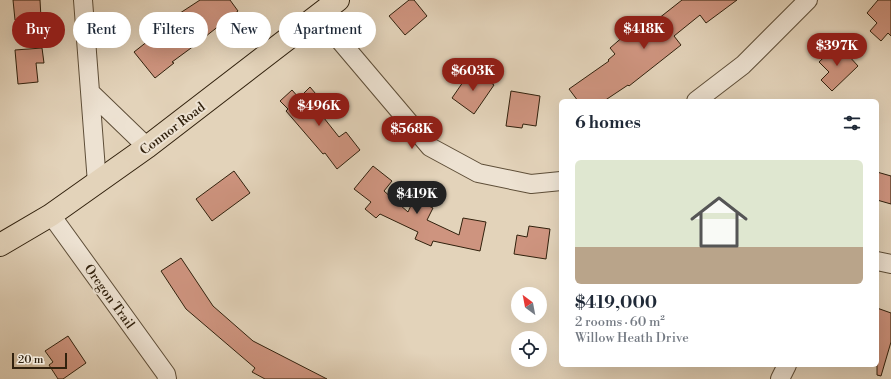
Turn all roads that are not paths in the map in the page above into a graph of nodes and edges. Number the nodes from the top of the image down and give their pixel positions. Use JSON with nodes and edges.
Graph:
{"nodes":[{"id":1,"x":82,"y":0,"type":"edge"},
{"id":2,"x":338,"y":0,"type":"edge"},
{"id":3,"x":808,"y":0,"type":"edge"},
{"id":4,"x":324,"y":12,"type":"edge"},
{"id":5,"x":279,"y":46,"type":"edge"},
{"id":6,"x":346,"y":48,"type":"edge"},
{"id":7,"x":90,"y":92,"type":"junction"},
{"id":8,"x":699,"y":99,"type":"edge"},
{"id":9,"x":147,"y":147,"type":"junction"},
{"id":10,"x":559,"y":181,"type":"edge"},
{"id":11,"x":97,"y":183,"type":"junction"},
{"id":12,"x":51,"y":215,"type":"junction"},
{"id":13,"x":0,"y":245,"type":"edge"},
{"id":14,"x":879,"y":261,"type":"edge"},
{"id":15,"x":891,"y":264,"type":"edge"},
{"id":16,"x":786,"y":367,"type":"edge"},
{"id":17,"x":169,"y":377,"type":"edge"},
{"id":18,"x":780,"y":379,"type":"edge"}],
"edges":[{"from":1,"to":7,"type":"street"},
{"from":2,"to":4,"type":"main road","name":"Connor Road"},
{"from":3,"to":8,"type":"street"},
{"from":5,"to":9,"type":"main road","name":"Connor Road"},
{"from":6,"to":10,"type":"street"},
{"from":7,"to":9,"type":"street"},
{"from":7,"to":11,"type":"street"},
{"from":9,"to":11,"type":"main road","name":"Connor Road"},
{"from":11,"to":12,"type":"main road","name":"Connor Road"},
{"from":12,"to":13,"type":"main road","name":"Connor Road"},
{"from":12,"to":17,"type":"street","name":"Oregon Trail"},
{"from":14,"to":15,"type":"street"},
{"from":16,"to":18,"type":"street"}]}
